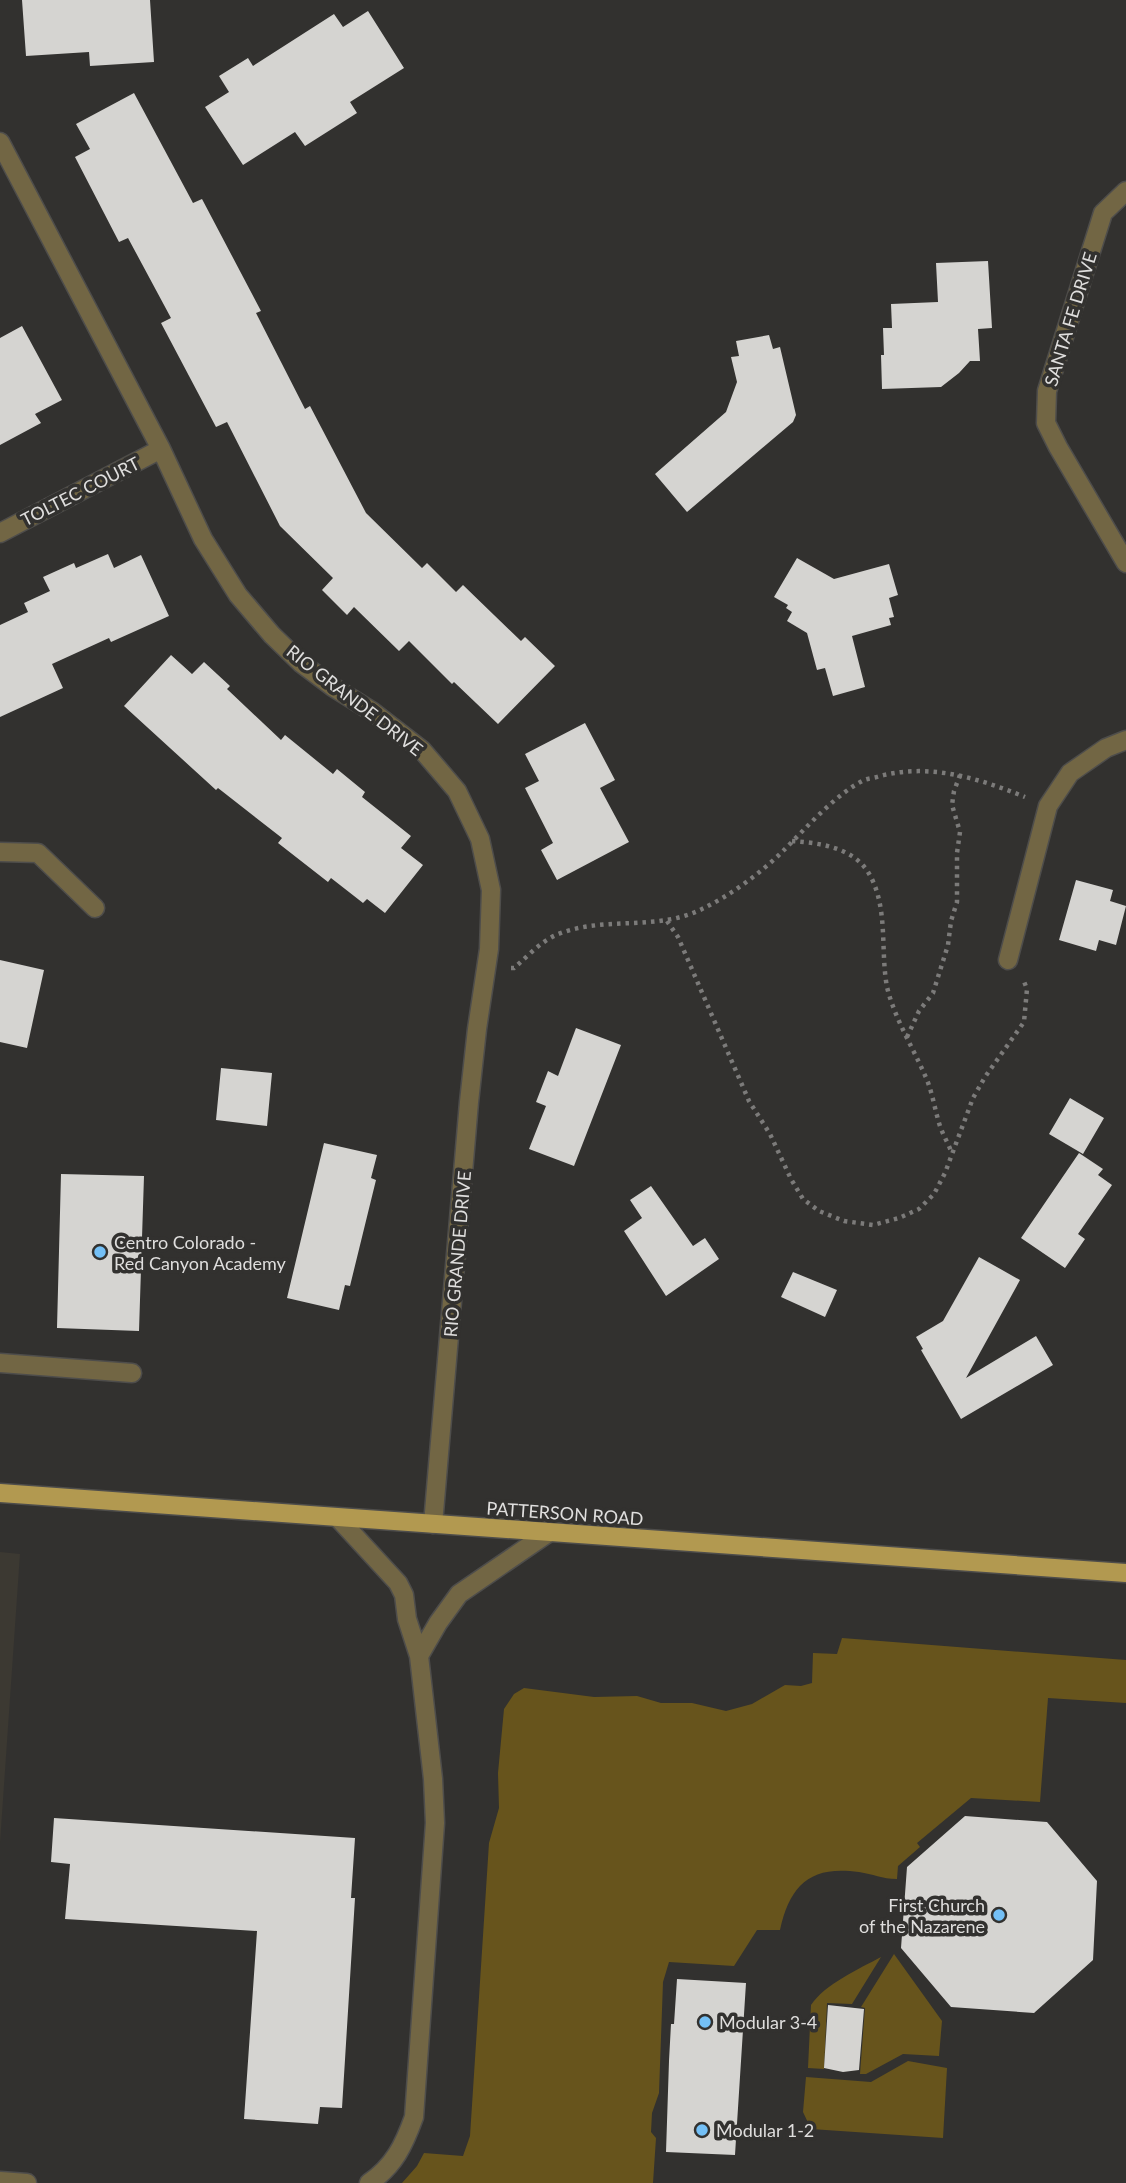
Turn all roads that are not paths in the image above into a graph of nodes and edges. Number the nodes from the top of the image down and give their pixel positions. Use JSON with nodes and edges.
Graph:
{"nodes":[{"id":1,"x":0,"y":142,"type":"edge"},
{"id":2,"x":1126,"y":191,"type":"edge"},
{"id":3,"x":161,"y":449,"type":"junction"},
{"id":4,"x":0,"y":533,"type":"edge"},
{"id":5,"x":1126,"y":563,"type":"edge"},
{"id":6,"x":1126,"y":740,"type":"edge"},
{"id":7,"x":0,"y":852,"type":"edge"},
{"id":8,"x":94,"y":908,"type":"dead end"},
{"id":9,"x":1008,"y":960,"type":"road end"},
{"id":10,"x":0,"y":1363,"type":"edge"},
{"id":11,"x":132,"y":1373,"type":"dead end"},
{"id":12,"x":0,"y":1493,"type":"edge"},
{"id":13,"x":338,"y":1518,"type":"junction"},
{"id":14,"x":433,"y":1524,"type":"junction"},
{"id":15,"x":548,"y":1533,"type":"junction"},
{"id":16,"x":1126,"y":1573,"type":"edge"},
{"id":17,"x":419,"y":1656,"type":"junction"},
{"id":18,"x":0,"y":2181,"type":"edge"},
{"id":19,"x":27,"y":2183,"type":"edge"},
{"id":20,"x":369,"y":2183,"type":"edge"}],
"edges":[{"from":1,"to":3,"type":"street","name":"RIO GRANDE DRIVE"},
{"from":2,"to":5,"type":"street","name":"SANTA FE DRIVE"},
{"from":3,"to":4,"type":"street","name":"TOLTEC COURT"},
{"from":3,"to":14,"type":"street","name":"RIO GRANDE DRIVE"},
{"from":6,"to":9,"type":"street"},
{"from":7,"to":8,"type":"street"},
{"from":10,"to":11,"type":"street"},
{"from":12,"to":13,"type":"main road","name":"PATTERSON ROAD"},
{"from":13,"to":14,"type":"main road","name":"PATTERSON ROAD"},
{"from":13,"to":17,"type":"street"},
{"from":14,"to":15,"type":"main road","name":"PATTERSON ROAD"},
{"from":15,"to":16,"type":"main road","name":"PATTERSON ROAD"},
{"from":15,"to":17,"type":"street"},
{"from":17,"to":20,"type":"street"},
{"from":18,"to":19,"type":"street"}]}
